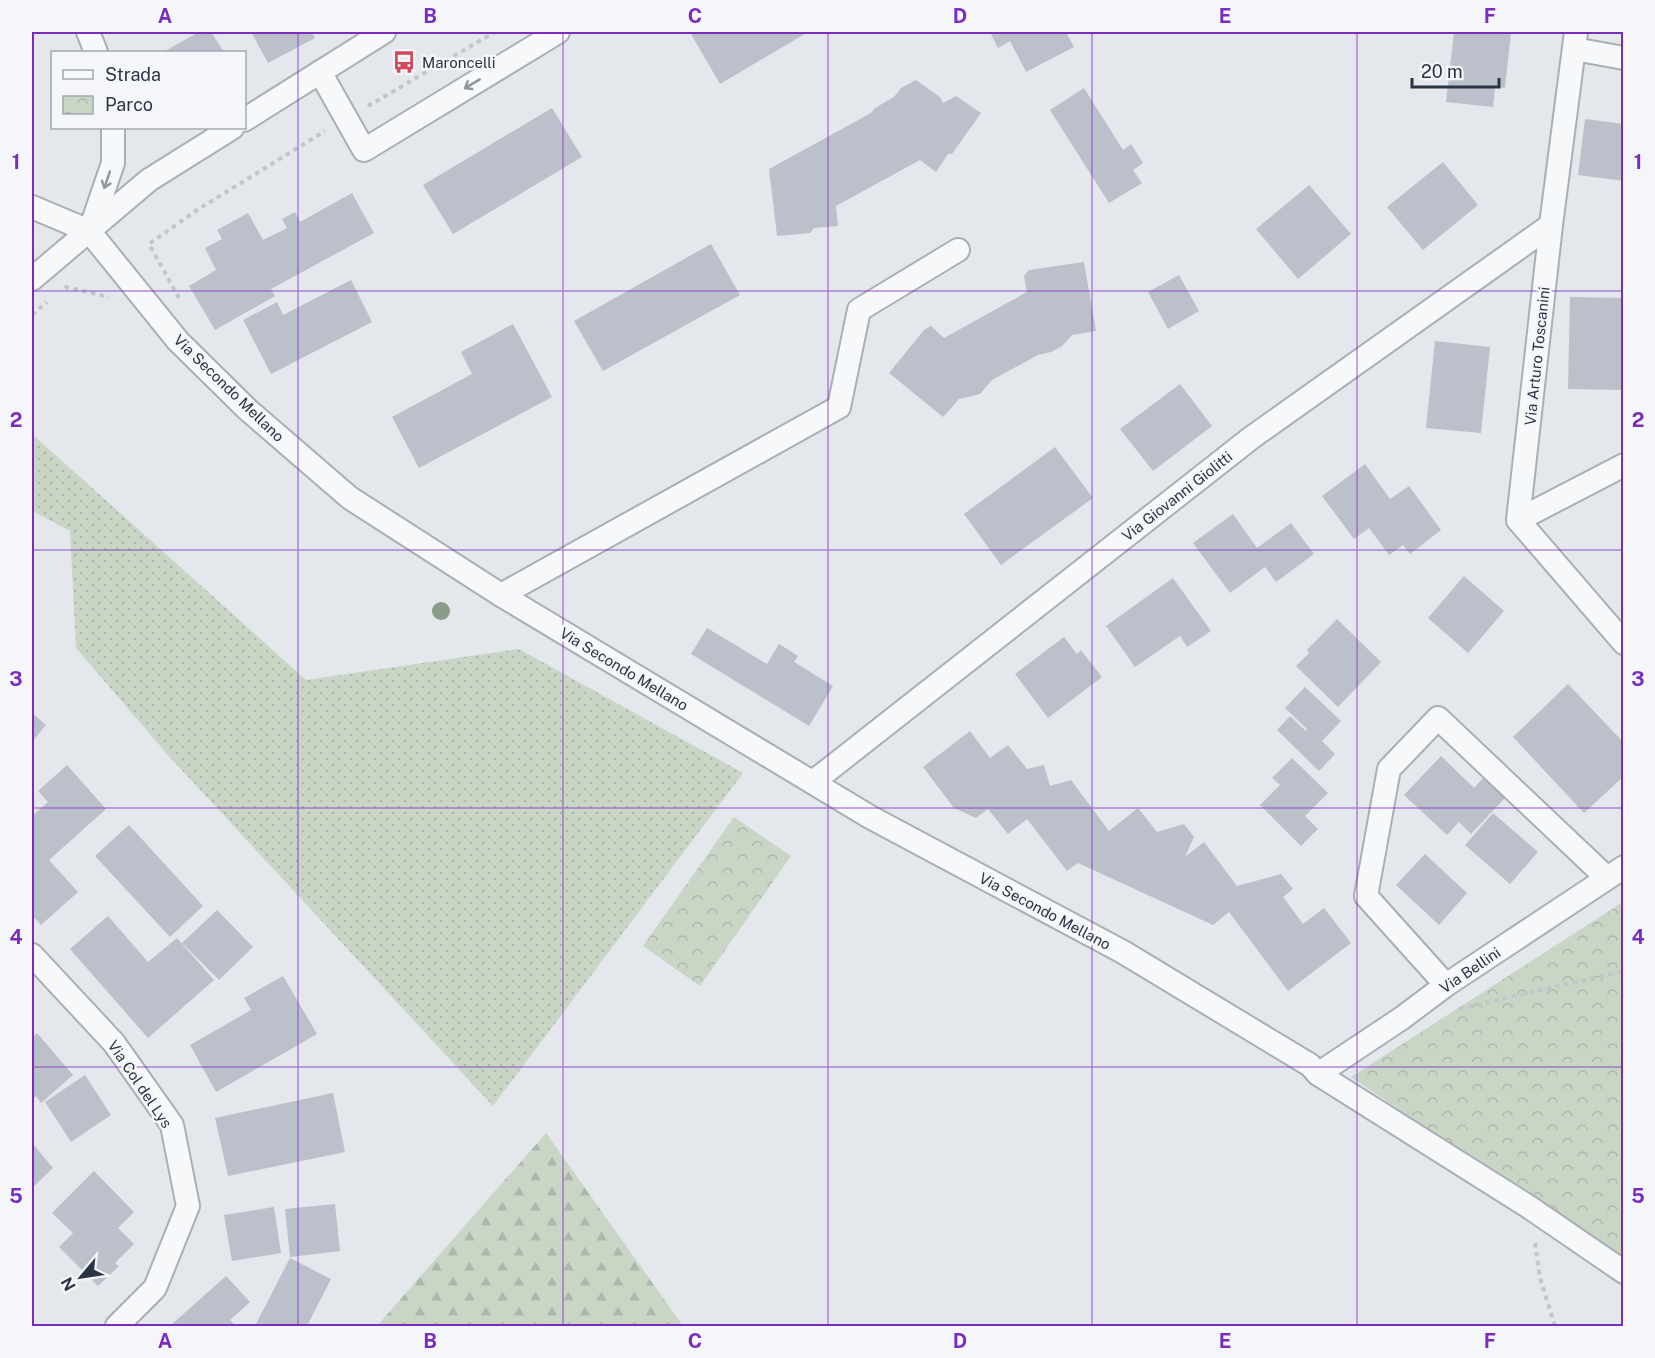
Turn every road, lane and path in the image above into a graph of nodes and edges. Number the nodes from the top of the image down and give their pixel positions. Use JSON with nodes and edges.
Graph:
{"nodes":[{"id":1,"x":88,"y":32,"type":"edge"},
{"id":2,"x":384,"y":32,"type":"edge"},
{"id":3,"x":495,"y":32,"type":"edge"},
{"id":4,"x":558,"y":32,"type":"edge"},
{"id":5,"x":1575,"y":40,"type":"edge"},
{"id":6,"x":96,"y":51,"type":"edge"},
{"id":7,"x":1623,"y":58,"type":"edge"},
{"id":8,"x":320,"y":72,"type":"junction"},
{"id":9,"x":346,"y":118,"type":"junction"},
{"id":10,"x":246,"y":119,"type":"edge"},
{"id":11,"x":113,"y":129,"type":"edge"},
{"id":12,"x":230,"y":129,"type":"edge"},
{"id":13,"x":32,"y":207,"type":"edge"},
{"id":14,"x":1551,"y":225,"type":"junction"},
{"id":15,"x":89,"y":231,"type":"junction"},
{"id":16,"x":958,"y":250,"type":"dead end"},
{"id":17,"x":32,"y":279,"type":"edge"},
{"id":18,"x":58,"y":294,"type":"dead end"},
{"id":19,"x":114,"y":298,"type":"dead end"},
{"id":20,"x":49,"y":301,"type":"dead end"},
{"id":21,"x":184,"y":307,"type":"dead end"},
{"id":22,"x":32,"y":315,"type":"edge"},
{"id":23,"x":1623,"y":465,"type":"edge"},
{"id":24,"x":1518,"y":520,"type":"junction"},
{"id":25,"x":501,"y":595,"type":"junction"},
{"id":26,"x":1623,"y":643,"type":"edge"},
{"id":27,"x":813,"y":782,"type":"junction"},
{"id":28,"x":1616,"y":873,"type":"edge"},
{"id":29,"x":32,"y":955,"type":"edge"},
{"id":30,"x":1623,"y":972,"type":"edge"},
{"id":31,"x":1446,"y":985,"type":"junction"},
{"id":32,"x":1454,"y":1010,"type":"dead end"},
{"id":33,"x":1318,"y":1074,"type":"junction"},
{"id":34,"x":1529,"y":1207,"type":"junction"},
{"id":35,"x":1623,"y":1272,"type":"edge"},
{"id":36,"x":117,"y":1326,"type":"edge"},
{"id":37,"x":1555,"y":1326,"type":"edge"}],
"edges":[{"from":1,"to":6,"type":"street"},
{"from":2,"to":8,"type":"street"},
{"from":3,"to":9,"type":"path"},
{"from":4,"to":9,"type":"street","one_way":true},
{"from":5,"to":7,"type":"street"},
{"from":5,"to":14,"type":"street","name":"Via Arturo Toscanini"},
{"from":8,"to":9,"type":"street"},
{"from":8,"to":10,"type":"street"},
{"from":9,"to":21,"type":"path"},
{"from":11,"to":15,"type":"street","one_way":true},
{"from":12,"to":15,"type":"street"},
{"from":13,"to":15,"type":"street"},
{"from":14,"to":24,"type":"street","name":"Via Arturo Toscanini"},
{"from":14,"to":27,"type":"street","name":"Via Giovanni Giolitti"},
{"from":15,"to":17,"type":"street"},
{"from":15,"to":25,"type":"street","name":"Via Secondo Mellano"},
{"from":16,"to":25,"type":"street"},
{"from":18,"to":19,"type":"path"},
{"from":20,"to":22,"type":"path"},
{"from":23,"to":24,"type":"street"},
{"from":24,"to":26,"type":"street"},
{"from":25,"to":27,"type":"street","name":"Via Secondo Mellano"},
{"from":27,"to":33,"type":"street","name":"Via Secondo Mellano"},
{"from":28,"to":31,"type":"street","name":"Via Bellini"},
{"from":28,"to":31,"type":"street"},
{"from":29,"to":36,"type":"street","name":"Via Col del Lys"},
{"from":30,"to":32,"type":"path"},
{"from":31,"to":33,"type":"street","name":"Via Bellini"},
{"from":33,"to":34,"type":"street","name":"Via Secondo Mellano"},
{"from":34,"to":35,"type":"street","name":"Via Secondo Mellano"},
{"from":34,"to":37,"type":"path"}]}
